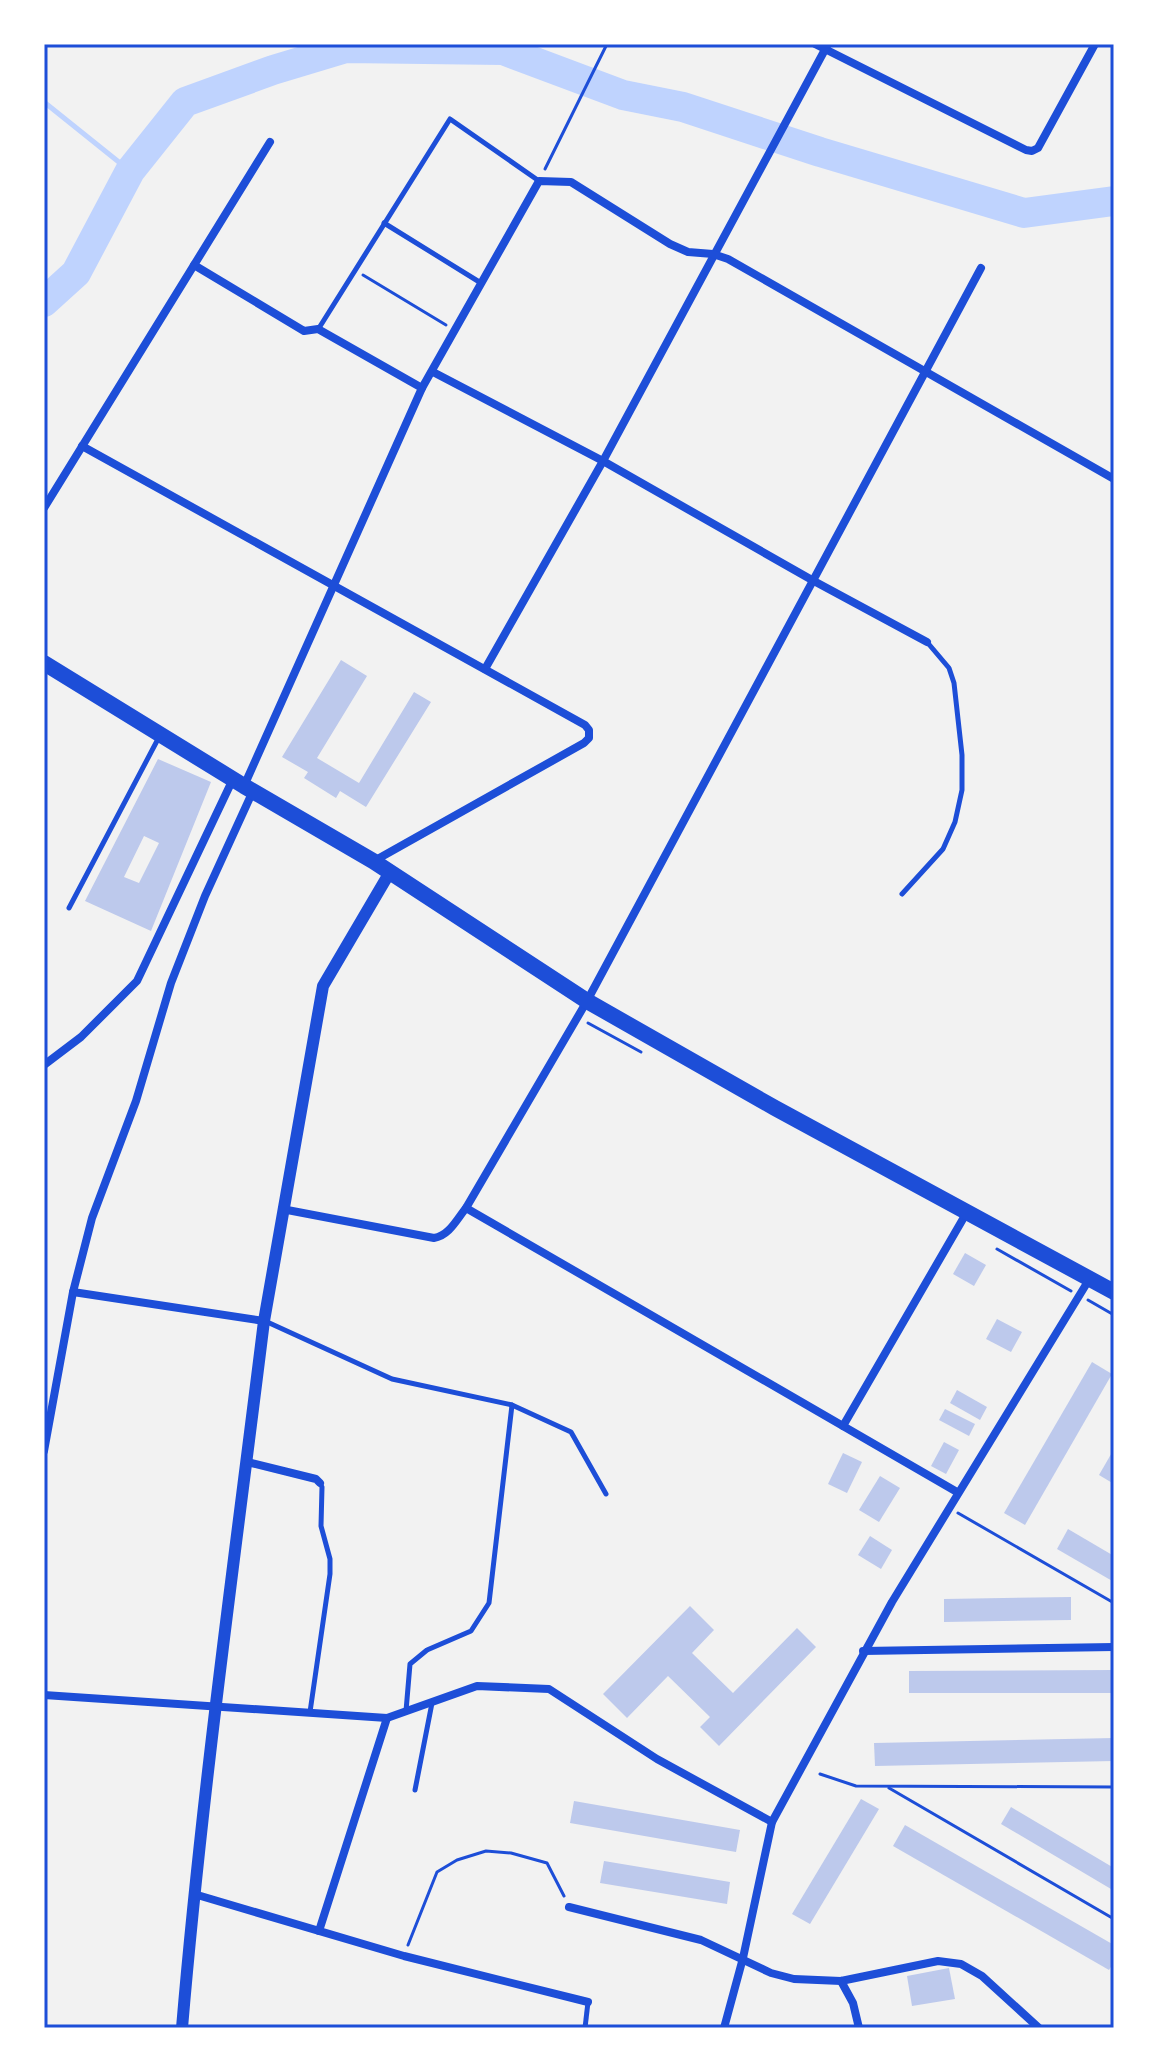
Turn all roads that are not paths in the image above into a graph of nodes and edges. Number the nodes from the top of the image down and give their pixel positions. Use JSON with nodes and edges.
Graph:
{"nodes":[{"id":1,"x":815,"y":44,"type":"edge"},
{"id":2,"x":1095,"y":44,"type":"edge"},
{"id":3,"x":826,"y":47,"type":"edge"},
{"id":4,"x":270,"y":142,"type":"dead end"},
{"id":5,"x":539,"y":181,"type":"junction"},
{"id":6,"x":384,"y":223,"type":"junction"},
{"id":7,"x":713,"y":254,"type":"junction"},
{"id":8,"x":194,"y":265,"type":"junction"},
{"id":9,"x":981,"y":268,"type":"dead end"},
{"id":10,"x":482,"y":284,"type":"junction"},
{"id":11,"x":318,"y":329,"type":"junction"},
{"id":12,"x":433,"y":372,"type":"junction"},
{"id":13,"x":925,"y":373,"type":"junction"},
{"id":14,"x":422,"y":388,"type":"junction"},
{"id":15,"x":82,"y":446,"type":"junction"},
{"id":16,"x":603,"y":461,"type":"junction"},
{"id":17,"x":1114,"y":479,"type":"edge"},
{"id":18,"x":44,"y":508,"type":"edge"},
{"id":19,"x":812,"y":580,"type":"junction"},
{"id":20,"x":333,"y":584,"type":"junction"},
{"id":21,"x":927,"y":642,"type":"joint"},
{"id":22,"x":44,"y":663,"type":"edge"},
{"id":23,"x":485,"y":669,"type":"junction"},
{"id":24,"x":161,"y":735,"type":"junction"},
{"id":25,"x":243,"y":785,"type":"junction"},
{"id":26,"x":373,"y":861,"type":"junction"},
{"id":27,"x":390,"y":872,"type":"junction"},
{"id":28,"x":902,"y":894,"type":"dead end"},
{"id":29,"x":69,"y":908,"type":"dead end"},
{"id":30,"x":587,"y":1001,"type":"junction"},
{"id":31,"x":44,"y":1065,"type":"edge"},
{"id":32,"x":466,"y":1208,"type":"junction"},
{"id":33,"x":282,"y":1209,"type":"junction"},
{"id":34,"x":968,"y":1212,"type":"junction"},
{"id":35,"x":1090,"y":1278,"type":"junction"},
{"id":36,"x":73,"y":1292,"type":"junction"},
{"id":37,"x":1114,"y":1292,"type":"edge"},
{"id":38,"x":264,"y":1321,"type":"junction"},
{"id":39,"x":512,"y":1405,"type":"junction"},
{"id":40,"x":843,"y":1426,"type":"junction"},
{"id":41,"x":44,"y":1451,"type":"edge"},
{"id":42,"x":247,"y":1462,"type":"junction"},
{"id":43,"x":320,"y":1483,"type":"joint"},
{"id":44,"x":957,"y":1492,"type":"junction"},
{"id":45,"x":606,"y":1494,"type":"dead end"},
{"id":46,"x":1114,"y":1647,"type":"edge"},
{"id":47,"x":863,"y":1651,"type":"junction"},
{"id":48,"x":44,"y":1695,"type":"edge"},
{"id":49,"x":432,"y":1703,"type":"junction"},
{"id":50,"x":217,"y":1706,"type":"junction"},
{"id":51,"x":406,"y":1711,"type":"junction"},
{"id":52,"x":310,"y":1712,"type":"junction"},
{"id":53,"x":387,"y":1718,"type":"junction"},
{"id":54,"x":415,"y":1790,"type":"dead end"},
{"id":55,"x":772,"y":1822,"type":"junction"},
{"id":56,"x":194,"y":1894,"type":"junction"},
{"id":57,"x":569,"y":1907,"type":"road end"},
{"id":58,"x":319,"y":1931,"type":"junction"},
{"id":59,"x":743,"y":1958,"type":"junction"},
{"id":60,"x":841,"y":1981,"type":"junction"},
{"id":61,"x":588,"y":2002,"type":"joint"},
{"id":62,"x":182,"y":2028,"type":"edge"},
{"id":63,"x":585,"y":2028,"type":"edge"},
{"id":64,"x":724,"y":2028,"type":"edge"},
{"id":65,"x":859,"y":2028,"type":"edge"},
{"id":66,"x":1039,"y":2028,"type":"edge"}],
"edges":[{"from":1,"to":3,"type":"street"},
{"from":2,"to":3,"type":"street"},
{"from":3,"to":7,"type":"street"},
{"from":4,"to":8,"type":"street"},
{"from":5,"to":6,"type":"lane"},
{"from":5,"to":7,"type":"street"},
{"from":5,"to":10,"type":"street"},
{"from":6,"to":10,"type":"lane"},
{"from":6,"to":11,"type":"lane"},
{"from":7,"to":13,"type":"street"},
{"from":7,"to":16,"type":"street"},
{"from":8,"to":11,"type":"street"},
{"from":8,"to":15,"type":"street"},
{"from":9,"to":13,"type":"street"},
{"from":10,"to":12,"type":"street"},
{"from":11,"to":14,"type":"street"},
{"from":12,"to":14,"type":"street"},
{"from":12,"to":16,"type":"street"},
{"from":13,"to":17,"type":"street"},
{"from":13,"to":19,"type":"street"},
{"from":14,"to":20,"type":"street"},
{"from":15,"to":18,"type":"street"},
{"from":15,"to":20,"type":"street"},
{"from":16,"to":19,"type":"street"},
{"from":16,"to":23,"type":"street"},
{"from":19,"to":21,"type":"street"},
{"from":19,"to":30,"type":"street"},
{"from":20,"to":23,"type":"street"},
{"from":20,"to":25,"type":"street"},
{"from":21,"to":28,"type":"lane"},
{"from":22,"to":24,"type":"main road"},
{"from":23,"to":26,"type":"street"},
{"from":24,"to":25,"type":"main road"},
{"from":24,"to":29,"type":"lane"},
{"from":25,"to":26,"type":"main road"},
{"from":25,"to":31,"type":"street"},
{"from":25,"to":36,"type":"street"},
{"from":26,"to":27,"type":"main road"},
{"from":27,"to":30,"type":"main road"},
{"from":27,"to":33,"type":"street"},
{"from":30,"to":32,"type":"street"},
{"from":30,"to":34,"type":"main road"},
{"from":32,"to":33,"type":"street"},
{"from":32,"to":40,"type":"street"},
{"from":33,"to":38,"type":"street"},
{"from":34,"to":35,"type":"main road"},
{"from":34,"to":40,"type":"street"},
{"from":35,"to":37,"type":"main road"},
{"from":35,"to":44,"type":"street"},
{"from":36,"to":38,"type":"street"},
{"from":36,"to":41,"type":"street"},
{"from":38,"to":39,"type":"lane"},
{"from":38,"to":42,"type":"street"},
{"from":39,"to":45,"type":"lane"},
{"from":39,"to":51,"type":"lane"},
{"from":40,"to":44,"type":"street"},
{"from":42,"to":43,"type":"street"},
{"from":42,"to":50,"type":"street"},
{"from":43,"to":52,"type":"lane"},
{"from":44,"to":47,"type":"street"},
{"from":46,"to":47,"type":"street"},
{"from":47,"to":55,"type":"street"},
{"from":48,"to":50,"type":"street"},
{"from":49,"to":51,"type":"street"},
{"from":49,"to":54,"type":"lane"},
{"from":49,"to":55,"type":"street"},
{"from":50,"to":52,"type":"street"},
{"from":50,"to":56,"type":"street"},
{"from":51,"to":53,"type":"street"},
{"from":52,"to":53,"type":"street"},
{"from":53,"to":58,"type":"street"},
{"from":55,"to":59,"type":"street"},
{"from":56,"to":58,"type":"street"},
{"from":56,"to":62,"type":"street"},
{"from":57,"to":59,"type":"street"},
{"from":58,"to":61,"type":"street"},
{"from":59,"to":60,"type":"street"},
{"from":59,"to":64,"type":"street"},
{"from":60,"to":65,"type":"street"},
{"from":60,"to":66,"type":"street"},
{"from":61,"to":63,"type":"lane"}]}
